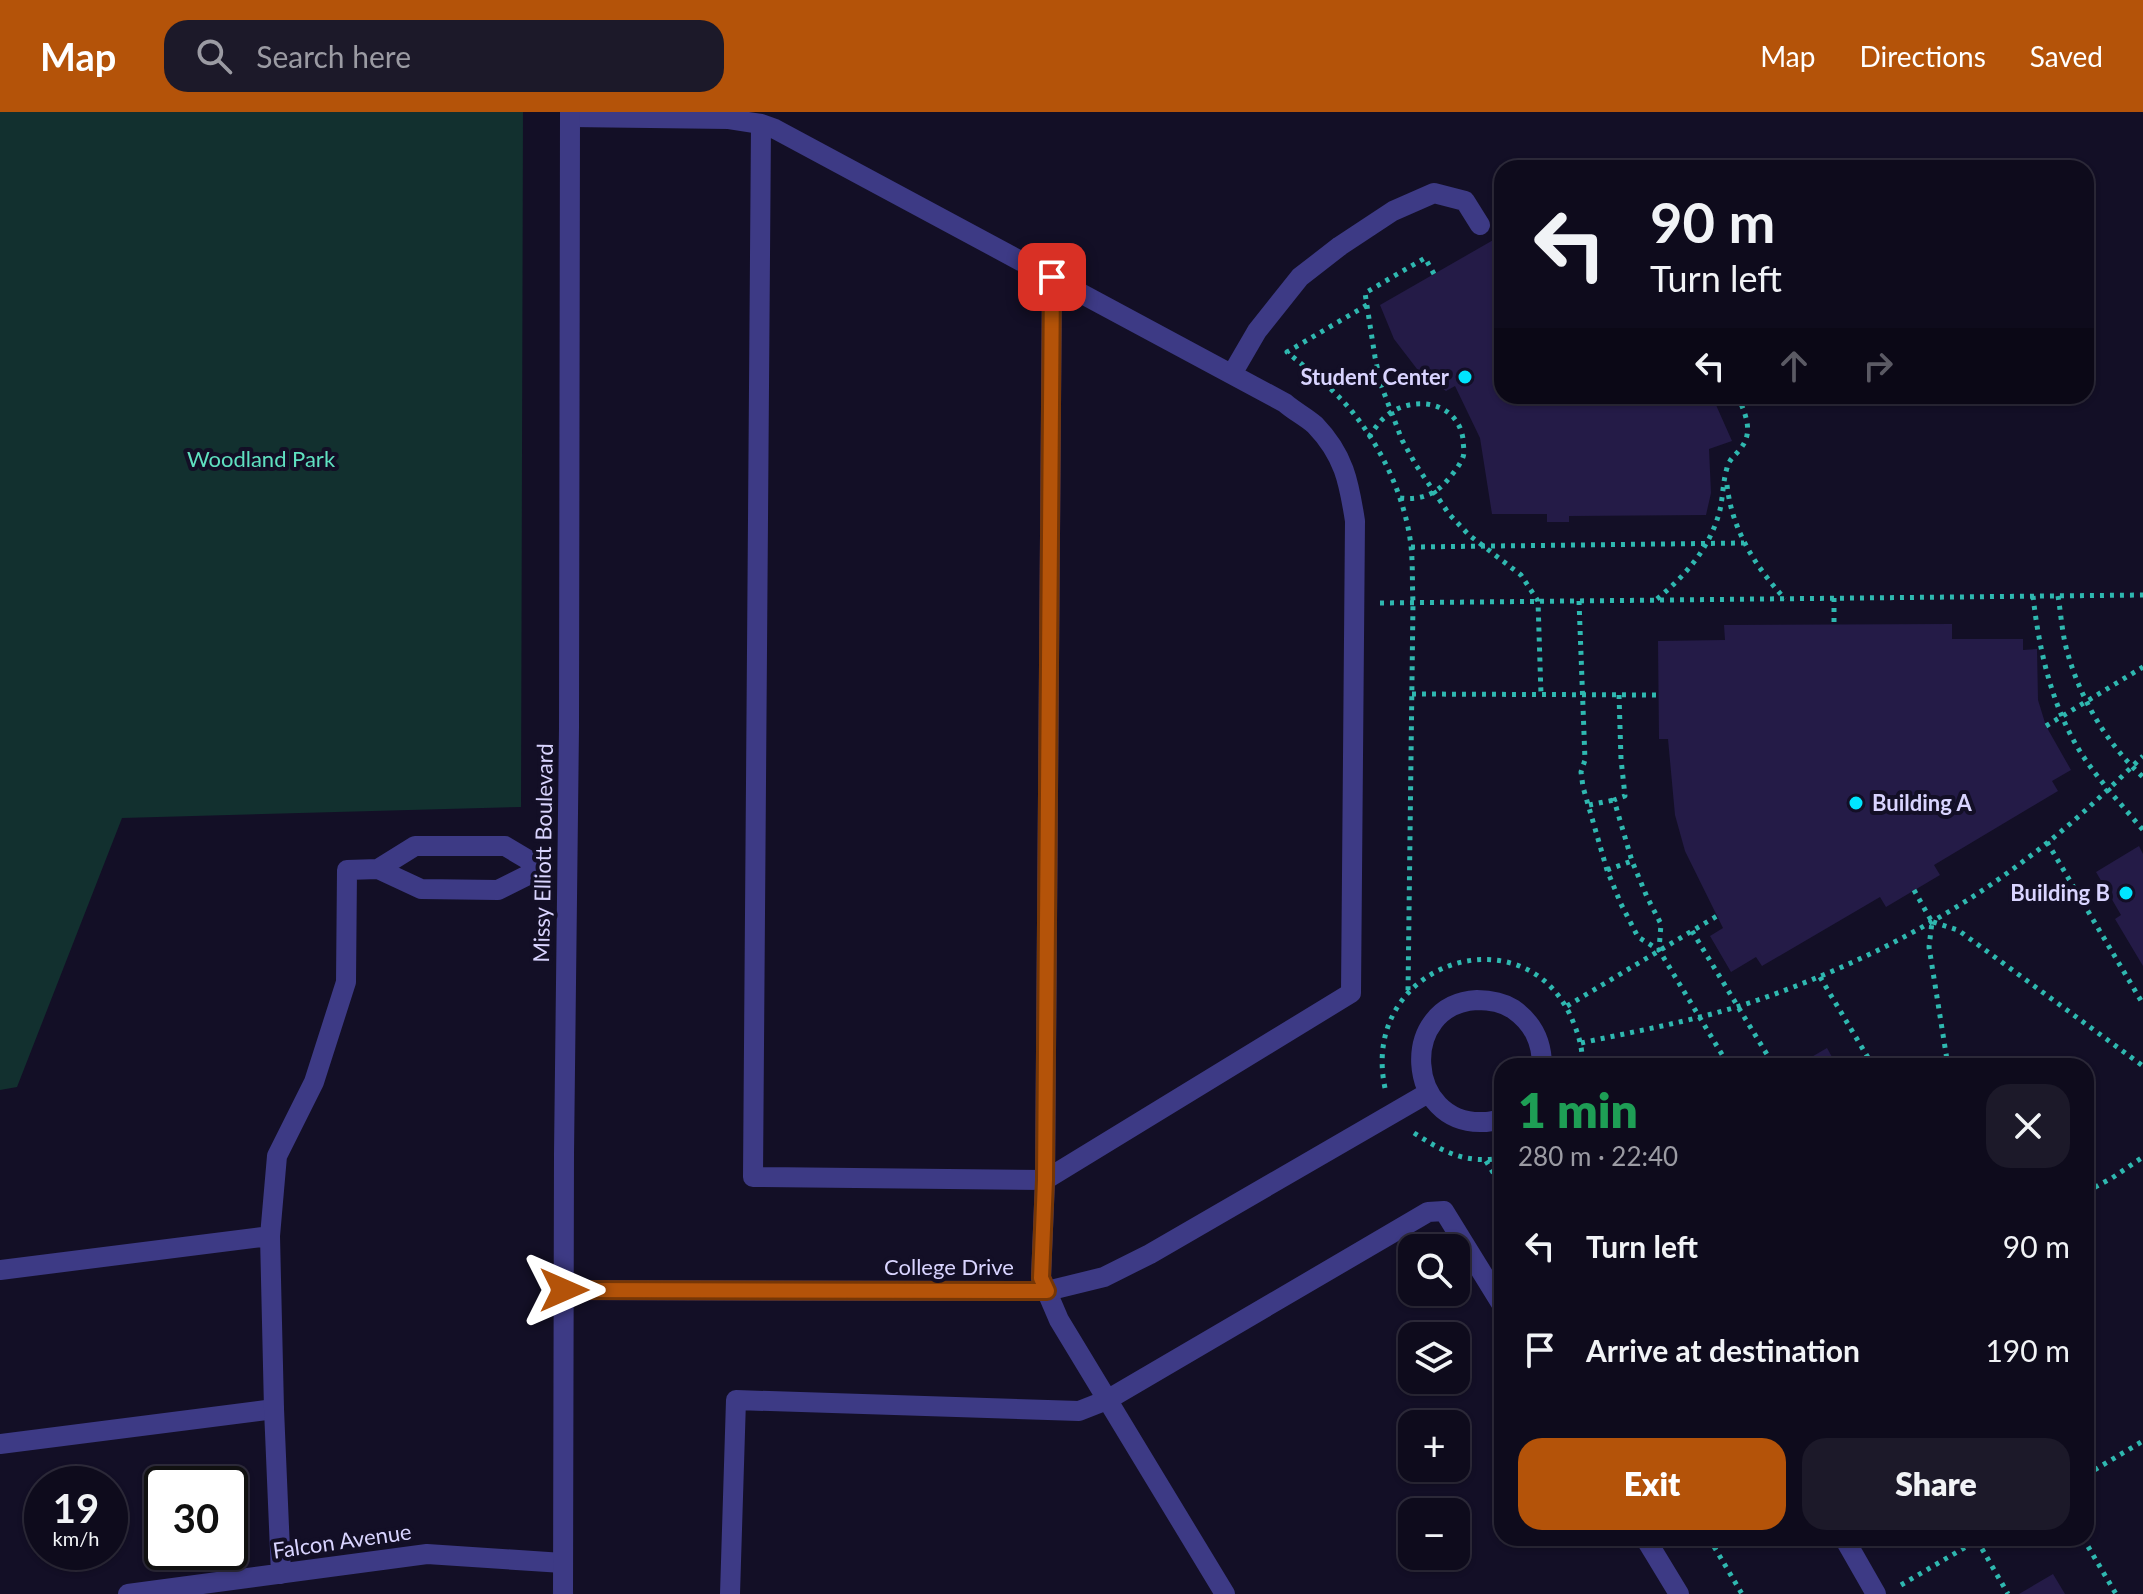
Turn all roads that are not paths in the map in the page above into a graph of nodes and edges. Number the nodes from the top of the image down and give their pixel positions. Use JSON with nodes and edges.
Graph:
{"nodes":[{"id":1,"x":570,"y":114,"type":"edge"},
{"id":2,"x":761,"y":124,"type":"junction"},
{"id":3,"x":1480,"y":225,"type":"dead end"},
{"id":4,"x":1052,"y":277,"type":"junction"},
{"id":5,"x":1232,"y":374,"type":"junction"},
{"id":6,"x":542,"y":868,"type":"junction"},
{"id":7,"x":378,"y":869,"type":"junction"},
{"id":8,"x":567,"y":869,"type":"junction"},
{"id":9,"x":1542,"y":1058,"type":"edge"},
{"id":10,"x":1428,"y":1093,"type":"junction"},
{"id":11,"x":1494,"y":1121,"type":"edge"},
{"id":12,"x":1045,"y":1180,"type":"junction"},
{"id":13,"x":270,"y":1236,"type":"junction"},
{"id":14,"x":0,"y":1270,"type":"edge"},
{"id":15,"x":564,"y":1290,"type":"junction"},
{"id":16,"x":1047,"y":1291,"type":"junction"},
{"id":17,"x":1494,"y":1292,"type":"edge"},
{"id":18,"x":1107,"y":1400,"type":"junction"},
{"id":19,"x":274,"y":1409,"type":"junction"},
{"id":20,"x":0,"y":1444,"type":"edge"},
{"id":21,"x":1650,"y":1546,"type":"edge"},
{"id":22,"x":1849,"y":1546,"type":"edge"},
{"id":23,"x":563,"y":1563,"type":"junction"},
{"id":24,"x":281,"y":1574,"type":"junction"},
{"id":25,"x":128,"y":1594,"type":"edge"},
{"id":26,"x":563,"y":1594,"type":"edge"},
{"id":27,"x":730,"y":1594,"type":"edge"},
{"id":28,"x":1225,"y":1594,"type":"edge"},
{"id":29,"x":1679,"y":1594,"type":"edge"},
{"id":30,"x":1876,"y":1594,"type":"edge"}],
"edges":[{"from":1,"to":2,"type":"street"},
{"from":1,"to":8,"type":"street","name":"Missy Elliott Boulevard"},
{"from":2,"to":4,"type":"street"},
{"from":2,"to":12,"type":"street"},
{"from":3,"to":5,"type":"street"},
{"from":4,"to":5,"type":"street"},
{"from":4,"to":12,"type":"street"},
{"from":5,"to":12,"type":"street"},
{"from":6,"to":7,"type":"street"},
{"from":6,"to":7,"type":"street"},
{"from":6,"to":8,"type":"street"},
{"from":7,"to":13,"type":"street"},
{"from":8,"to":15,"type":"street","name":"Missy Elliott Boulevard"},
{"from":9,"to":10,"type":"street"},
{"from":10,"to":11,"type":"street"},
{"from":10,"to":16,"type":"street","name":"College Drive"},
{"from":12,"to":16,"type":"street"},
{"from":13,"to":14,"type":"street"},
{"from":13,"to":19,"type":"street"},
{"from":15,"to":16,"type":"street","name":"College Drive"},
{"from":15,"to":23,"type":"street","name":"Missy Elliott Boulevard"},
{"from":16,"to":18,"type":"street"},
{"from":17,"to":18,"type":"street"},
{"from":18,"to":27,"type":"street"},
{"from":18,"to":28,"type":"street"},
{"from":19,"to":20,"type":"street"},
{"from":19,"to":24,"type":"street"},
{"from":21,"to":29,"type":"street"},
{"from":22,"to":30,"type":"street"},
{"from":23,"to":24,"type":"street","name":"Falcon Avenue"},
{"from":23,"to":26,"type":"street","name":"Missy Elliott Boulevard"},
{"from":24,"to":25,"type":"street","name":"Falcon Avenue"}]}
